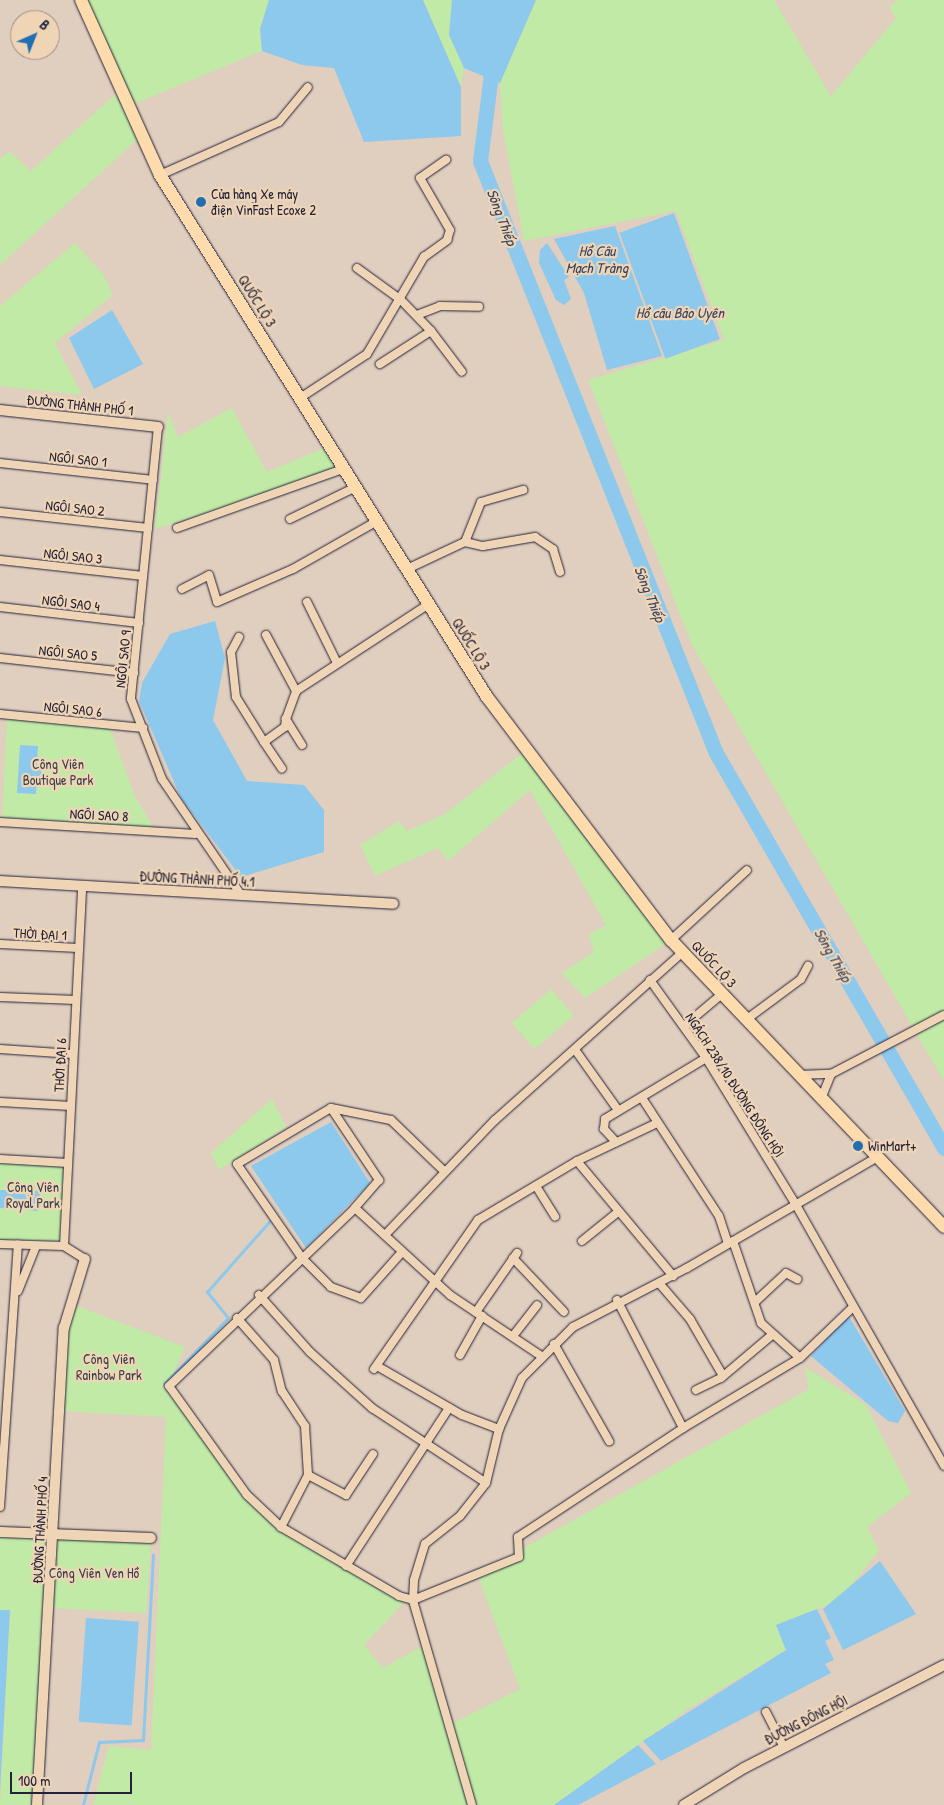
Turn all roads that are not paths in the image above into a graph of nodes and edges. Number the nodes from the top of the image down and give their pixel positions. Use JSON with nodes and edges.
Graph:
{"nodes":[{"id":1,"x":82,"y":0,"type":"edge"},
{"id":2,"x":308,"y":88,"type":"dead end"},
{"id":3,"x":446,"y":160,"type":"dead end"},
{"id":4,"x":160,"y":175,"type":"junction"},
{"id":5,"x":357,"y":268,"type":"dead end"},
{"id":6,"x":401,"y":300,"type":"junction"},
{"id":7,"x":479,"y":307,"type":"dead end"},
{"id":8,"x":417,"y":315,"type":"junction"},
{"id":9,"x":431,"y":331,"type":"junction"},
{"id":10,"x":380,"y":364,"type":"dead end"},
{"id":11,"x":462,"y":372,"type":"dead end"},
{"id":12,"x":300,"y":398,"type":"junction"},
{"id":13,"x":0,"y":410,"type":"edge"},
{"id":14,"x":158,"y":427,"type":"joint"},
{"id":15,"x":0,"y":463,"type":"edge"},
{"id":16,"x":343,"y":469,"type":"junction"},
{"id":17,"x":153,"y":480,"type":"junction"},
{"id":18,"x":356,"y":487,"type":"junction"},
{"id":19,"x":523,"y":490,"type":"dead end"},
{"id":20,"x":0,"y":512,"type":"edge"},
{"id":21,"x":290,"y":519,"type":"dead end"},
{"id":22,"x":377,"y":521,"type":"junction"},
{"id":23,"x":148,"y":528,"type":"junction"},
{"id":24,"x":177,"y":528,"type":"dead end"},
{"id":25,"x":465,"y":542,"type":"junction"},
{"id":26,"x":0,"y":560,"type":"edge"},
{"id":27,"x":407,"y":569,"type":"junction"},
{"id":28,"x":560,"y":572,"type":"dead end"},
{"id":29,"x":143,"y":576,"type":"junction"},
{"id":30,"x":182,"y":590,"type":"dead end"},
{"id":31,"x":308,"y":602,"type":"dead end"},
{"id":32,"x":429,"y":604,"type":"junction"},
{"id":33,"x":0,"y":607,"type":"edge"},
{"id":34,"x":139,"y":623,"type":"junction"},
{"id":35,"x":266,"y":635,"type":"dead end"},
{"id":36,"x":239,"y":637,"type":"dead end"},
{"id":37,"x":0,"y":658,"type":"edge"},
{"id":38,"x":337,"y":663,"type":"junction"},
{"id":39,"x":134,"y":673,"type":"junction"},
{"id":40,"x":296,"y":691,"type":"junction"},
{"id":41,"x":0,"y":714,"type":"edge"},
{"id":42,"x":286,"y":719,"type":"junction"},
{"id":43,"x":143,"y":728,"type":"junction"},
{"id":44,"x":264,"y":742,"type":"junction"},
{"id":45,"x":302,"y":745,"type":"dead end"},
{"id":46,"x":282,"y":769,"type":"dead end"},
{"id":47,"x":0,"y":822,"type":"edge"},
{"id":48,"x":196,"y":834,"type":"junction"},
{"id":49,"x":747,"y":870,"type":"dead end"},
{"id":50,"x":0,"y":881,"type":"edge"},
{"id":51,"x":82,"y":886,"type":"junction"},
{"id":52,"x":241,"y":895,"type":"junction"},
{"id":53,"x":393,"y":904,"type":"dead end"},
{"id":54,"x":672,"y":940,"type":"junction"},
{"id":55,"x":0,"y":944,"type":"edge"},
{"id":56,"x":78,"y":948,"type":"junction"},
{"id":57,"x":682,"y":952,"type":"junction"},
{"id":58,"x":808,"y":966,"type":"dead end"},
{"id":59,"x":650,"y":980,"type":"junction"},
{"id":60,"x":722,"y":994,"type":"junction"},
{"id":61,"x":0,"y":997,"type":"edge"},
{"id":62,"x":76,"y":1000,"type":"junction"},
{"id":63,"x":944,"y":1015,"type":"edge"},
{"id":64,"x":746,"y":1019,"type":"junction"},
{"id":65,"x":684,"y":1026,"type":"junction"},
{"id":66,"x":0,"y":1049,"type":"edge"},
{"id":67,"x":576,"y":1051,"type":"junction"},
{"id":68,"x":73,"y":1054,"type":"junction"},
{"id":69,"x":706,"y":1058,"type":"junction"},
{"id":70,"x":831,"y":1074,"type":"junction"},
{"id":71,"x":798,"y":1075,"type":"junction"},
{"id":72,"x":642,"y":1098,"type":"junction"},
{"id":73,"x":821,"y":1099,"type":"junction"},
{"id":74,"x":0,"y":1102,"type":"edge"},
{"id":75,"x":71,"y":1106,"type":"junction"},
{"id":76,"x":331,"y":1108,"type":"junction"},
{"id":77,"x":618,"y":1110,"type":"junction"},
{"id":78,"x":657,"y":1123,"type":"junction"},
{"id":79,"x":616,"y":1142,"type":"junction"},
{"id":80,"x":876,"y":1158,"type":"junction"},
{"id":81,"x":0,"y":1159,"type":"edge"},
{"id":82,"x":577,"y":1161,"type":"junction"},
{"id":83,"x":68,"y":1163,"type":"junction"},
{"id":84,"x":444,"y":1170,"type":"junction"},
{"id":85,"x":536,"y":1186,"type":"junction"},
{"id":86,"x":796,"y":1205,"type":"junction"},
{"id":87,"x":355,"y":1208,"type":"junction"},
{"id":88,"x":618,"y":1212,"type":"junction"},
{"id":89,"x":555,"y":1216,"type":"dead end"},
{"id":90,"x":944,"y":1228,"type":"edge"},
{"id":91,"x":385,"y":1235,"type":"junction"},
{"id":92,"x":582,"y":1242,"type":"dead end"},
{"id":93,"x":731,"y":1242,"type":"junction"},
{"id":94,"x":0,"y":1244,"type":"edge"},
{"id":95,"x":18,"y":1245,"type":"junction"},
{"id":96,"x":36,"y":1246,"type":"junction"},
{"id":97,"x":64,"y":1246,"type":"junction"},
{"id":98,"x":402,"y":1252,"type":"junction"},
{"id":99,"x":302,"y":1258,"type":"junction"},
{"id":100,"x":84,"y":1259,"type":"joint"},
{"id":101,"x":673,"y":1276,"type":"junction"},
{"id":102,"x":433,"y":1279,"type":"junction"},
{"id":103,"x":797,"y":1279,"type":"dead end"},
{"id":104,"x":659,"y":1283,"type":"junction"},
{"id":105,"x":259,"y":1296,"type":"junction"},
{"id":106,"x":15,"y":1298,"type":"junction"},
{"id":107,"x":618,"y":1300,"type":"junction"},
{"id":108,"x":755,"y":1302,"type":"junction"},
{"id":109,"x":537,"y":1305,"type":"dead end"},
{"id":110,"x":852,"y":1308,"type":"junction"},
{"id":111,"x":564,"y":1312,"type":"dead end"},
{"id":112,"x":479,"y":1314,"type":"junction"},
{"id":113,"x":237,"y":1318,"type":"junction"},
{"id":114,"x":772,"y":1334,"type":"junction"},
{"id":115,"x":513,"y":1336,"type":"junction"},
{"id":116,"x":554,"y":1344,"type":"junction"},
{"id":117,"x":460,"y":1354,"type":"dead end"},
{"id":118,"x":541,"y":1356,"type":"junction"},
{"id":119,"x":800,"y":1358,"type":"junction"},
{"id":120,"x":723,"y":1376,"type":"junction"},
{"id":121,"x":696,"y":1390,"type":"dead end"},
{"id":122,"x":449,"y":1408,"type":"junction"},
{"id":123,"x":683,"y":1428,"type":"junction"},
{"id":124,"x":499,"y":1429,"type":"junction"},
{"id":125,"x":609,"y":1441,"type":"dead end"},
{"id":126,"x":428,"y":1445,"type":"junction"},
{"id":127,"x":374,"y":1454,"type":"dead end"},
{"id":128,"x":944,"y":1466,"type":"edge"},
{"id":129,"x":308,"y":1475,"type":"junction"},
{"id":130,"x":486,"y":1483,"type":"junction"},
{"id":131,"x":1,"y":1507,"type":"edge"},
{"id":132,"x":281,"y":1527,"type":"junction"},
{"id":133,"x":0,"y":1532,"type":"edge"},
{"id":134,"x":53,"y":1535,"type":"junction"},
{"id":135,"x":151,"y":1538,"type":"dead end"},
{"id":136,"x":346,"y":1566,"type":"junction"},
{"id":137,"x":413,"y":1600,"type":"junction"},
{"id":138,"x":944,"y":1665,"type":"edge"},
{"id":139,"x":766,"y":1712,"type":"dead end"},
{"id":140,"x":784,"y":1748,"type":"junction"},
{"id":141,"x":37,"y":1805,"type":"edge"},
{"id":142,"x":472,"y":1805,"type":"edge"},
{"id":143,"x":684,"y":1805,"type":"edge"}],
"edges":[{"from":1,"to":4,"type":"highway","name":"QUỐC LỘ 3"},
{"from":2,"to":4,"type":"street"},
{"from":3,"to":6,"type":"street"},
{"from":4,"to":12,"type":"highway","name":"QUỐC LỘ 3"},
{"from":5,"to":6,"type":"street"},
{"from":6,"to":8,"type":"street"},
{"from":6,"to":12,"type":"street"},
{"from":7,"to":8,"type":"street"},
{"from":8,"to":9,"type":"street"},
{"from":9,"to":10,"type":"street"},
{"from":9,"to":11,"type":"street"},
{"from":12,"to":16,"type":"highway","name":"QUỐC LỘ 3"},
{"from":13,"to":14,"type":"street","name":"ĐƯỜNG THÀNH PHỐ 1"},
{"from":14,"to":17,"type":"street","name":"NGÔI SAO 9"},
{"from":15,"to":17,"type":"street","name":"NGÔI SAO 1"},
{"from":16,"to":18,"type":"highway","name":"QUỐC LỘ 3"},
{"from":16,"to":24,"type":"street"},
{"from":17,"to":23,"type":"street","name":"NGÔI SAO 9"},
{"from":18,"to":21,"type":"street"},
{"from":18,"to":22,"type":"highway","name":"QUỐC LỘ 3"},
{"from":19,"to":25,"type":"street"},
{"from":20,"to":23,"type":"street","name":"NGÔI SAO 2"},
{"from":22,"to":27,"type":"highway","name":"QUỐC LỘ 3"},
{"from":22,"to":30,"type":"street"},
{"from":23,"to":29,"type":"street","name":"NGÔI SAO 9"},
{"from":25,"to":27,"type":"street"},
{"from":25,"to":28,"type":"street"},
{"from":26,"to":29,"type":"street","name":"NGÔI SAO 3"},
{"from":27,"to":32,"type":"highway","name":"QUỐC LỘ 3"},
{"from":29,"to":34,"type":"street","name":"NGÔI SAO 9"},
{"from":31,"to":38,"type":"street"},
{"from":32,"to":38,"type":"street"},
{"from":32,"to":54,"type":"highway","name":"QUỐC LỘ 3"},
{"from":33,"to":34,"type":"street","name":"NGÔI SAO 4"},
{"from":34,"to":39,"type":"street","name":"NGÔI SAO 9"},
{"from":35,"to":40,"type":"street"},
{"from":36,"to":44,"type":"street"},
{"from":37,"to":39,"type":"street","name":"NGÔI SAO 5"},
{"from":38,"to":40,"type":"street"},
{"from":39,"to":43,"type":"street","name":"NGÔI SAO 9"},
{"from":40,"to":42,"type":"street"},
{"from":41,"to":43,"type":"street","name":"NGÔI SAO 6"},
{"from":42,"to":44,"type":"street"},
{"from":42,"to":45,"type":"street"},
{"from":43,"to":48,"type":"street","name":"NGÔI SAO 9"},
{"from":44,"to":46,"type":"street"},
{"from":47,"to":48,"type":"street","name":"NGÔI SAO 8"},
{"from":48,"to":52,"type":"street","name":"NGÔI SAO 9"},
{"from":49,"to":54,"type":"street"},
{"from":50,"to":51,"type":"street","name":"ĐƯỜNG THÀNH PHỐ 4.1"},
{"from":51,"to":52,"type":"street","name":"ĐƯỜNG THÀNH PHỐ 4.1"},
{"from":51,"to":56,"type":"street","name":"THỜI ĐẠI 6"},
{"from":52,"to":53,"type":"street","name":"ĐƯỜNG THÀNH PHỐ 4.1"},
{"from":54,"to":57,"type":"highway","name":"QUỐC LỘ 3"},
{"from":55,"to":56,"type":"street","name":"THỜI ĐẠI 1"},
{"from":56,"to":62,"type":"street","name":"THỜI ĐẠI 6"},
{"from":57,"to":59,"type":"street"},
{"from":57,"to":60,"type":"highway","name":"QUỐC LỘ 3"},
{"from":58,"to":64,"type":"street"},
{"from":59,"to":65,"type":"street","name":"NGÁCH 238/10 ĐƯỜNG ĐÔNG HỘI"},
{"from":59,"to":67,"type":"street"},
{"from":60,"to":64,"type":"highway","name":"QUỐC LỘ 3"},
{"from":60,"to":65,"type":"street"},
{"from":61,"to":62,"type":"street"},
{"from":62,"to":68,"type":"street","name":"THỜI ĐẠI 6"},
{"from":63,"to":70,"type":"street"},
{"from":64,"to":71,"type":"highway","name":"QUỐC LỘ 3"},
{"from":65,"to":69,"type":"street","name":"NGÁCH 238/10 ĐƯỜNG ĐÔNG HỘI"},
{"from":66,"to":68,"type":"street"},
{"from":67,"to":77,"type":"street"},
{"from":67,"to":84,"type":"street"},
{"from":68,"to":75,"type":"street","name":"THỜI ĐẠI 6"},
{"from":69,"to":72,"type":"street"},
{"from":69,"to":86,"type":"street","name":"NGÁCH 238/10 ĐƯỜNG ĐÔNG HỘI"},
{"from":70,"to":71,"type":"street"},
{"from":70,"to":73,"type":"street"},
{"from":71,"to":73,"type":"highway","name":"QUỐC LỘ 3"},
{"from":72,"to":77,"type":"street"},
{"from":72,"to":78,"type":"street"},
{"from":73,"to":80,"type":"highway","name":"QUỐC LỘ 3"},
{"from":74,"to":75,"type":"street"},
{"from":75,"to":83,"type":"street","name":"THỜI ĐẠI 6"},
{"from":76,"to":84,"type":"street"},
{"from":76,"to":87,"type":"street"},
{"from":76,"to":99,"type":"street"},
{"from":77,"to":79,"type":"street"},
{"from":78,"to":79,"type":"street"},
{"from":78,"to":93,"type":"street"},
{"from":79,"to":82,"type":"street"},
{"from":80,"to":86,"type":"street"},
{"from":80,"to":90,"type":"highway","name":"QUỐC LỘ 3"},
{"from":81,"to":83,"type":"street"},
{"from":82,"to":85,"type":"street"},
{"from":82,"to":88,"type":"street"},
{"from":83,"to":97,"type":"street","name":"THỜI ĐẠI 6"},
{"from":84,"to":91,"type":"street"},
{"from":85,"to":89,"type":"street"},
{"from":85,"to":102,"type":"street"},
{"from":86,"to":93,"type":"street"},
{"from":86,"to":110,"type":"street","name":"NGÁCH 238/10 ĐƯỜNG ĐÔNG HỘI"},
{"from":87,"to":91,"type":"street"},
{"from":87,"to":99,"type":"street"},
{"from":88,"to":92,"type":"street"},
{"from":88,"to":101,"type":"street"},
{"from":91,"to":98,"type":"street"},
{"from":93,"to":101,"type":"street"},
{"from":93,"to":108,"type":"street"},
{"from":94,"to":95,"type":"street"},
{"from":95,"to":96,"type":"street"},
{"from":95,"to":106,"type":"street"},
{"from":96,"to":97,"type":"street"},
{"from":96,"to":106,"type":"street"},
{"from":97,"to":100,"type":"street"},
{"from":98,"to":99,"type":"street"},
{"from":98,"to":102,"type":"street"},
{"from":99,"to":105,"type":"street"},
{"from":100,"to":134,"type":"street","name":"ĐƯỜNG THÀNH PHỐ 4"},
{"from":101,"to":104,"type":"street"},
{"from":102,"to":112,"type":"street"},
{"from":102,"to":122,"type":"street"},
{"from":103,"to":108,"type":"street"},
{"from":104,"to":107,"type":"street"},
{"from":104,"to":120,"type":"street"},
{"from":105,"to":113,"type":"street"},
{"from":105,"to":126,"type":"street"},
{"from":106,"to":131,"type":"street"},
{"from":107,"to":116,"type":"street"},
{"from":107,"to":123,"type":"street"},
{"from":108,"to":114,"type":"street"},
{"from":109,"to":115,"type":"street"},
{"from":110,"to":119,"type":"street"},
{"from":110,"to":128,"type":"street","name":"NGÁCH 238/10 ĐƯỜNG ĐÔNG HỘI"},
{"from":111,"to":112,"type":"street"},
{"from":112,"to":115,"type":"street"},
{"from":112,"to":117,"type":"street"},
{"from":113,"to":129,"type":"street"},
{"from":113,"to":132,"type":"street"},
{"from":114,"to":119,"type":"street"},
{"from":114,"to":120,"type":"street"},
{"from":115,"to":118,"type":"street"},
{"from":116,"to":118,"type":"street"},
{"from":116,"to":125,"type":"street"},
{"from":118,"to":124,"type":"street"},
{"from":119,"to":123,"type":"street"},
{"from":120,"to":121,"type":"street"},
{"from":122,"to":124,"type":"street"},
{"from":122,"to":126,"type":"street"},
{"from":123,"to":137,"type":"street"},
{"from":124,"to":130,"type":"street"},
{"from":126,"to":130,"type":"street"},
{"from":126,"to":136,"type":"street"},
{"from":127,"to":129,"type":"street"},
{"from":129,"to":132,"type":"street"},
{"from":130,"to":137,"type":"street"},
{"from":132,"to":136,"type":"street"},
{"from":133,"to":134,"type":"street"},
{"from":134,"to":135,"type":"street"},
{"from":134,"to":141,"type":"street","name":"ĐƯỜNG THÀNH PHỐ 4"},
{"from":136,"to":137,"type":"street"},
{"from":137,"to":142,"type":"street"},
{"from":138,"to":140,"type":"street","name":"ĐƯỜNG ĐÔNG HỘI"},
{"from":139,"to":140,"type":"street"},
{"from":140,"to":143,"type":"street","name":"ĐƯỜNG ĐÔNG HỘI"}]}
